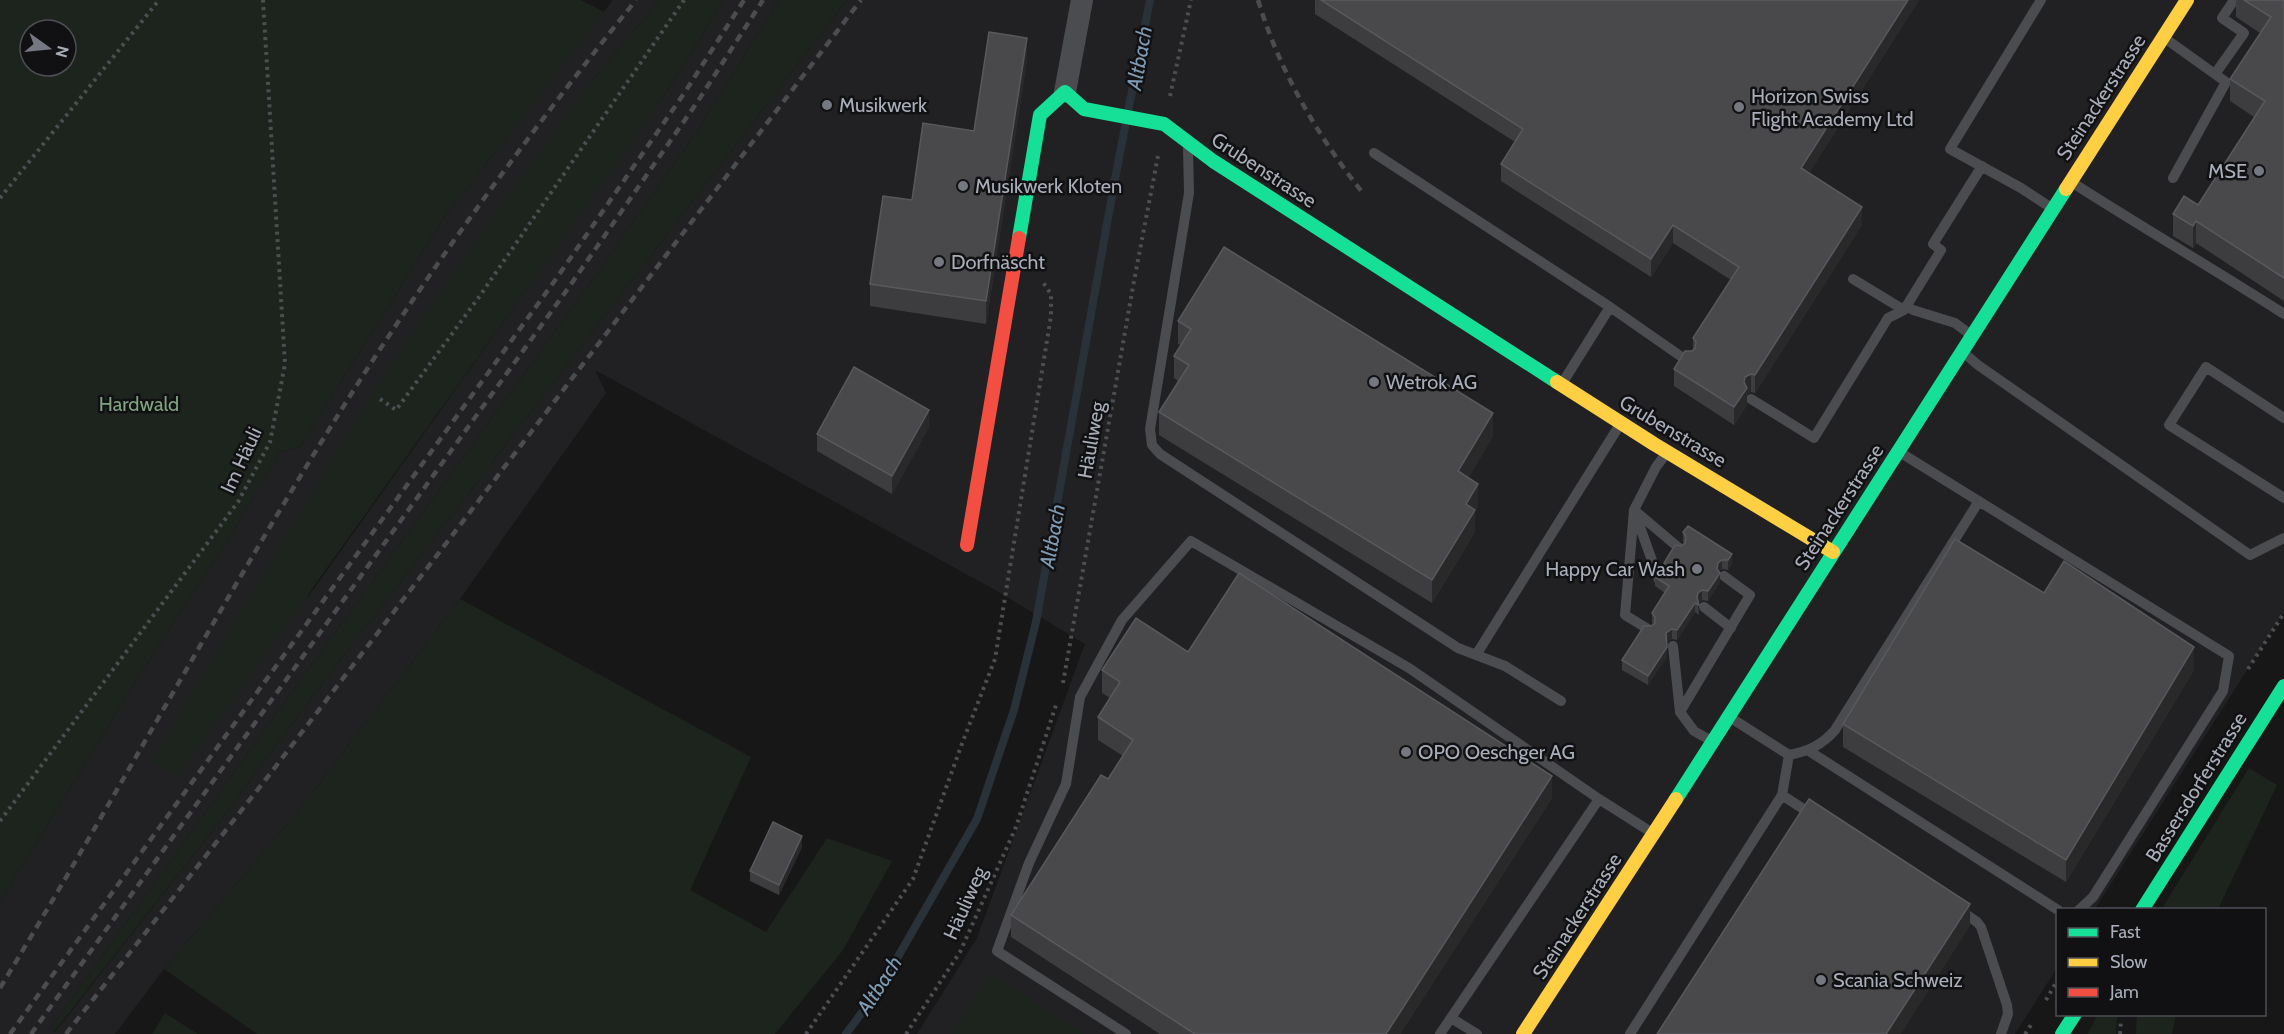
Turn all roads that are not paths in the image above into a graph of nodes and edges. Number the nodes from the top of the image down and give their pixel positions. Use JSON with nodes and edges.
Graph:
{"nodes":[{"id":1,"x":1082,"y":0,"type":"edge"},
{"id":2,"x":2042,"y":0,"type":"edge"},
{"id":3,"x":2187,"y":0,"type":"edge"},
{"id":4,"x":2234,"y":0,"type":"edge"},
{"id":5,"x":2163,"y":37,"type":"junction"},
{"id":6,"x":2215,"y":74,"type":"junction"},
{"id":7,"x":1065,"y":92,"type":"junction"},
{"id":8,"x":1188,"y":142,"type":"junction"},
{"id":9,"x":1374,"y":153,"type":"dead end"},
{"id":10,"x":1982,"y":166,"type":"junction"},
{"id":11,"x":2173,"y":177,"type":"dead end"},
{"id":12,"x":2071,"y":181,"type":"junction"},
{"id":13,"x":2052,"y":209,"type":"junction"},
{"id":14,"x":1853,"y":279,"type":"dead end"},
{"id":15,"x":1610,"y":307,"type":"junction"},
{"id":16,"x":1905,"y":308,"type":"junction"},
{"id":17,"x":2284,"y":314,"type":"edge"},
{"id":18,"x":1972,"y":335,"type":"junction"},
{"id":19,"x":1962,"y":351,"type":"junction"},
{"id":20,"x":1689,"y":362,"type":"edge"},
{"id":21,"x":1562,"y":385,"type":"junction"},
{"id":22,"x":1751,"y":399,"type":"dead end"},
{"id":23,"x":2284,"y":418,"type":"edge"},
{"id":24,"x":1621,"y":422,"type":"junction"},
{"id":25,"x":1898,"y":451,"type":"junction"},
{"id":26,"x":1667,"y":452,"type":"junction"},
{"id":27,"x":2284,"y":498,"type":"edge"},
{"id":28,"x":1979,"y":501,"type":"junction"},
{"id":29,"x":1634,"y":510,"type":"junction"},
{"id":30,"x":2284,"y":538,"type":"edge"},
{"id":31,"x":967,"y":545,"type":"dead end"},
{"id":32,"x":1680,"y":548,"type":"edge"},
{"id":33,"x":1833,"y":552,"type":"junction"},
{"id":34,"x":1724,"y":576,"type":"dead end"},
{"id":35,"x":1659,"y":580,"type":"edge"},
{"id":36,"x":1704,"y":608,"type":"dead end"},
{"id":37,"x":1731,"y":628,"type":"junction"},
{"id":38,"x":1648,"y":629,"type":"edge"},
{"id":39,"x":1673,"y":646,"type":"dead end"},
{"id":40,"x":1476,"y":655,"type":"junction"},
{"id":41,"x":2284,"y":686,"type":"edge"},
{"id":42,"x":1562,"y":700,"type":"dead end"},
{"id":43,"x":1680,"y":712,"type":"junction"},
{"id":44,"x":1729,"y":717,"type":"junction"},
{"id":45,"x":1713,"y":741,"type":"junction"},
{"id":46,"x":1809,"y":751,"type":"junction"},
{"id":47,"x":1789,"y":755,"type":"junction"},
{"id":48,"x":1782,"y":795,"type":"junction"},
{"id":49,"x":1599,"y":799,"type":"junction"},
{"id":50,"x":1821,"y":820,"type":"edge"},
{"id":51,"x":1654,"y":834,"type":"junction"},
{"id":52,"x":1950,"y":904,"type":"edge"},
{"id":53,"x":2056,"y":908,"type":"edge"},
{"id":54,"x":2080,"y":908,"type":"edge"},
{"id":55,"x":2143,"y":908,"type":"edge"},
{"id":56,"x":2074,"y":1016,"type":"edge"},
{"id":57,"x":1451,"y":1018,"type":"junction"},
{"id":58,"x":1126,"y":1034,"type":"edge"},
{"id":59,"x":1440,"y":1034,"type":"edge"},
{"id":60,"x":1477,"y":1034,"type":"edge"},
{"id":61,"x":1523,"y":1034,"type":"edge"},
{"id":62,"x":1630,"y":1034,"type":"edge"},
{"id":63,"x":2001,"y":1034,"type":"edge"},
{"id":64,"x":2062,"y":1034,"type":"edge"}],
"edges":[{"from":1,"to":7,"type":"street"},
{"from":2,"to":10,"type":"lane"},
{"from":3,"to":5,"type":"street","name":"Steinackerstrasse"},
{"from":4,"to":6,"type":"lane"},
{"from":5,"to":6,"type":"lane"},
{"from":5,"to":12,"type":"street","name":"Steinackerstrasse"},
{"from":6,"to":11,"type":"lane"},
{"from":7,"to":8,"type":"street","name":"Grubenstrasse"},
{"from":7,"to":31,"type":"street"},
{"from":8,"to":21,"type":"street","name":"Grubenstrasse"},
{"from":8,"to":40,"type":"lane"},
{"from":9,"to":15,"type":"lane"},
{"from":10,"to":13,"type":"lane"},
{"from":10,"to":16,"type":"lane"},
{"from":12,"to":13,"type":"street","name":"Steinackerstrasse"},
{"from":12,"to":17,"type":"lane"},
{"from":13,"to":18,"type":"street","name":"Steinackerstrasse"},
{"from":14,"to":16,"type":"lane"},
{"from":15,"to":20,"type":"lane"},
{"from":15,"to":21,"type":"lane"},
{"from":16,"to":18,"type":"lane"},
{"from":16,"to":22,"type":"lane"},
{"from":18,"to":19,"type":"street","name":"Steinackerstrasse"},
{"from":19,"to":25,"type":"street","name":"Steinackerstrasse"},
{"from":19,"to":30,"type":"lane"},
{"from":21,"to":24,"type":"street","name":"Grubenstrasse"},
{"from":23,"to":27,"type":"lane"},
{"from":24,"to":26,"type":"street","name":"Grubenstrasse"},
{"from":24,"to":40,"type":"lane"},
{"from":25,"to":28,"type":"lane"},
{"from":25,"to":33,"type":"street","name":"Steinackerstrasse"},
{"from":26,"to":29,"type":"lane"},
{"from":26,"to":33,"type":"street","name":"Grubenstrasse"},
{"from":28,"to":46,"type":"lane"},
{"from":28,"to":54,"type":"lane"},
{"from":29,"to":32,"type":"lane"},
{"from":29,"to":35,"type":"lane"},
{"from":29,"to":38,"type":"lane"},
{"from":33,"to":44,"type":"street","name":"Steinackerstrasse"},
{"from":34,"to":37,"type":"lane"},
{"from":36,"to":37,"type":"lane"},
{"from":37,"to":43,"type":"lane"},
{"from":39,"to":43,"type":"lane"},
{"from":40,"to":42,"type":"lane"},
{"from":41,"to":55,"type":"street","name":"Bassersdorferstrasse"},
{"from":43,"to":45,"type":"lane"},
{"from":44,"to":45,"type":"street","name":"Steinackerstrasse"},
{"from":44,"to":47,"type":"lane"},
{"from":45,"to":51,"type":"street","name":"Steinackerstrasse"},
{"from":46,"to":47,"type":"lane"},
{"from":46,"to":53,"type":"lane"},
{"from":47,"to":48,"type":"lane"},
{"from":48,"to":50,"type":"lane"},
{"from":48,"to":62,"type":"lane"},
{"from":49,"to":51,"type":"lane"},
{"from":49,"to":57,"type":"lane"},
{"from":49,"to":58,"type":"lane"},
{"from":51,"to":61,"type":"street","name":"Steinackerstrasse"},
{"from":52,"to":63,"type":"lane"},
{"from":56,"to":64,"type":"street"},
{"from":57,"to":59,"type":"lane"},
{"from":57,"to":60,"type":"lane"}]}
